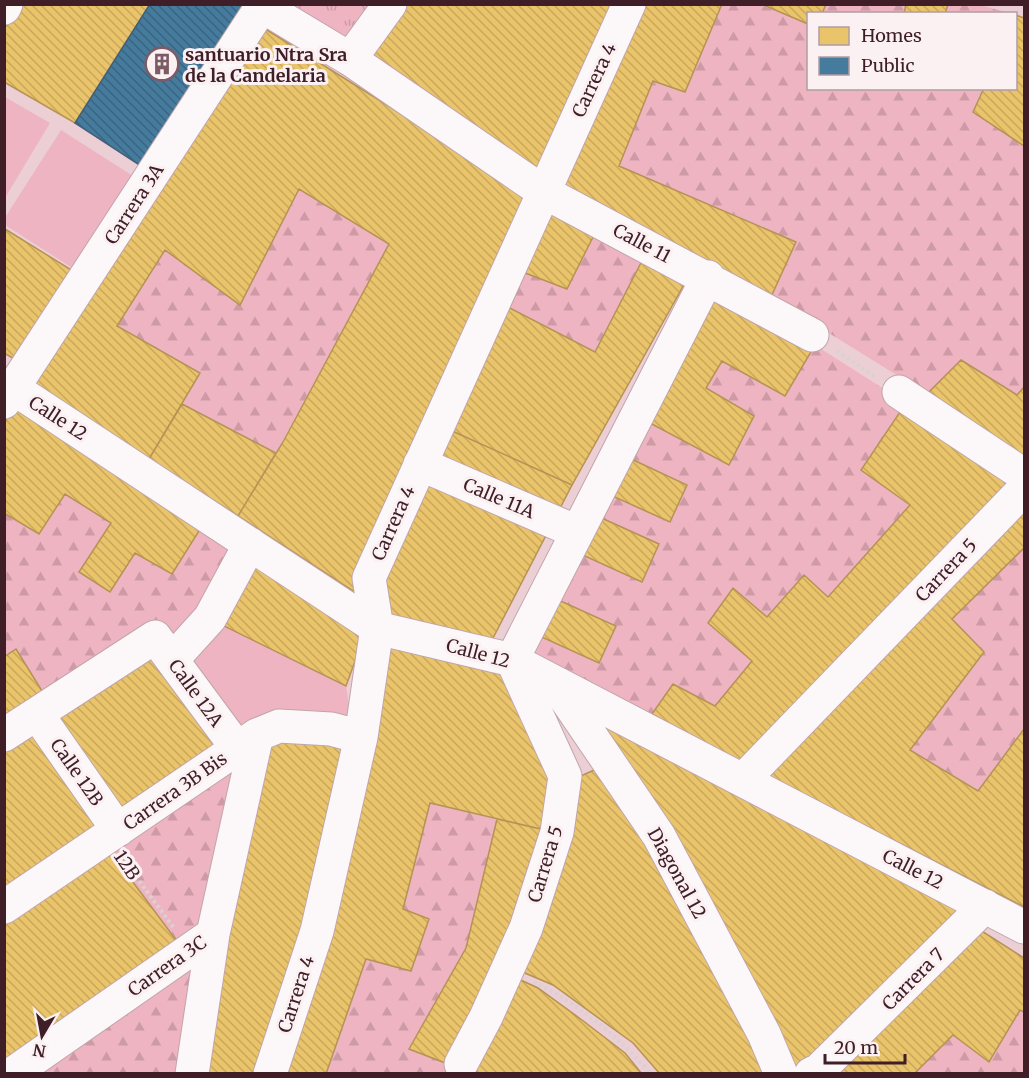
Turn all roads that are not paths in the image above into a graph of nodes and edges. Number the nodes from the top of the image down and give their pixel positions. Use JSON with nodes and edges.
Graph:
{"nodes":[{"id":1,"x":390,"y":4,"type":"edge"},
{"id":2,"x":629,"y":4,"type":"edge"},
{"id":3,"x":262,"y":6,"type":"edge"},
{"id":4,"x":350,"y":59,"type":"junction"},
{"id":5,"x":542,"y":191,"type":"junction"},
{"id":6,"x":708,"y":277,"type":"junction"},
{"id":7,"x":812,"y":335,"type":"road end"},
{"id":8,"x":11,"y":383,"type":"edge"},
{"id":9,"x":899,"y":392,"type":"road end"},
{"id":10,"x":420,"y":464,"type":"junction"},
{"id":11,"x":1024,"y":475,"type":"edge"},
{"id":12,"x":1024,"y":489,"type":"edge"},
{"id":13,"x":577,"y":532,"type":"junction"},
{"id":14,"x":250,"y":544,"type":"junction"},
{"id":15,"x":377,"y":628,"type":"junction"},
{"id":16,"x":164,"y":648,"type":"junction"},
{"id":17,"x":512,"y":660,"type":"junction"},
{"id":18,"x":555,"y":683,"type":"junction"},
{"id":19,"x":37,"y":714,"type":"junction"},
{"id":20,"x":4,"y":735,"type":"edge"},
{"id":21,"x":362,"y":737,"type":"junction"},
{"id":22,"x":247,"y":742,"type":"junction"},
{"id":23,"x":743,"y":780,"type":"junction"},
{"id":24,"x":113,"y":834,"type":"junction"},
{"id":25,"x":985,"y":906,"type":"junction"},
{"id":26,"x":4,"y":907,"type":"edge"},
{"id":27,"x":1024,"y":927,"type":"edge"},
{"id":28,"x":202,"y":942,"type":"junction"},
{"id":29,"x":461,"y":1064,"type":"dead end"},
{"id":30,"x":12,"y":1074,"type":"edge"},
{"id":31,"x":192,"y":1074,"type":"edge"},
{"id":32,"x":270,"y":1074,"type":"edge"},
{"id":33,"x":781,"y":1074,"type":"edge"},
{"id":34,"x":811,"y":1074,"type":"edge"}],
"edges":[{"from":1,"to":4,"type":"street"},
{"from":2,"to":5,"type":"street","name":"Carrera 4"},
{"from":3,"to":4,"type":"street","name":"Calle 11"},
{"from":3,"to":8,"type":"street","name":"Carrera 3A"},
{"from":4,"to":5,"type":"street","name":"Calle 11"},
{"from":5,"to":6,"type":"street","name":"Calle 11"},
{"from":5,"to":10,"type":"street","name":"Carrera 4"},
{"from":6,"to":7,"type":"street","name":"Calle 11"},
{"from":6,"to":13,"type":"street"},
{"from":8,"to":14,"type":"street","name":"Calle 12"},
{"from":9,"to":11,"type":"street"},
{"from":10,"to":13,"type":"street","name":"Calle 11A"},
{"from":10,"to":15,"type":"street","name":"Carrera 4"},
{"from":12,"to":23,"type":"street","name":"Carrera 5"},
{"from":13,"to":17,"type":"street"},
{"from":14,"to":15,"type":"street","name":"Calle 12"},
{"from":14,"to":16,"type":"street"},
{"from":15,"to":17,"type":"street","name":"Calle 12"},
{"from":15,"to":21,"type":"street","name":"Carrera 4"},
{"from":16,"to":19,"type":"street"},
{"from":16,"to":22,"type":"street","name":"Calle 12A"},
{"from":17,"to":18,"type":"street","name":"Calle 12"},
{"from":17,"to":29,"type":"street","name":"Carrera 5"},
{"from":18,"to":23,"type":"street","name":"Calle 12"},
{"from":18,"to":33,"type":"street","name":"Diagonal 12"},
{"from":19,"to":20,"type":"street"},
{"from":19,"to":24,"type":"street","name":"Calle 12B"},
{"from":21,"to":22,"type":"street","name":"Carrera 3B Bis"},
{"from":21,"to":32,"type":"street","name":"Carrera 4"},
{"from":22,"to":24,"type":"street","name":"Carrera 3B Bis"},
{"from":22,"to":28,"type":"street","name":"Carrera 3C"},
{"from":23,"to":25,"type":"street","name":"Calle 12"},
{"from":24,"to":26,"type":"street","name":"Carrera 3B Bis"},
{"from":25,"to":27,"type":"street","name":"Calle 12"},
{"from":25,"to":34,"type":"street","name":"Carrera 7"},
{"from":28,"to":30,"type":"street","name":"Carrera 3C"},
{"from":28,"to":31,"type":"street"}]}
